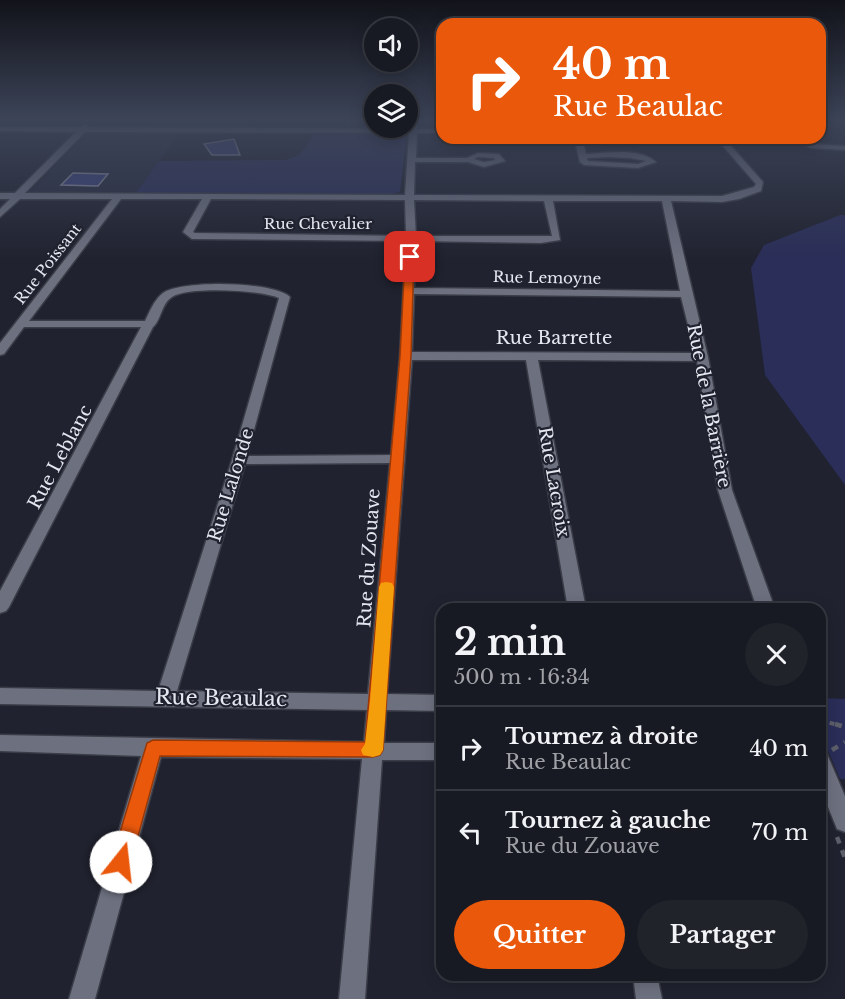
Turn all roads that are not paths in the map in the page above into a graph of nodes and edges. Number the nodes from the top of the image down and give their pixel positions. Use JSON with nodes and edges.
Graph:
{"nodes":[{"id":1,"x":46,"y":167,"type":"edge"},
{"id":2,"x":411,"y":167,"type":"edge"},
{"id":3,"x":745,"y":167,"type":"edge"},
{"id":4,"x":0,"y":196,"type":"edge"},
{"id":5,"x":18,"y":196,"type":"junction"},
{"id":6,"x":120,"y":196,"type":"junction"},
{"id":7,"x":208,"y":197,"type":"junction"},
{"id":8,"x":409,"y":198,"type":"junction"},
{"id":9,"x":548,"y":198,"type":"junction"},
{"id":10,"x":666,"y":199,"type":"junction"},
{"id":11,"x":0,"y":214,"type":"edge"},
{"id":12,"x":411,"y":239,"type":"junction"},
{"id":13,"x":261,"y":288,"type":"joint"},
{"id":14,"x":408,"y":291,"type":"junction"},
{"id":15,"x":686,"y":294,"type":"junction"},
{"id":16,"x":20,"y":324,"type":"junction"},
{"id":17,"x":151,"y":324,"type":"junction"},
{"id":18,"x":0,"y":351,"type":"edge"},
{"id":19,"x":406,"y":356,"type":"junction"},
{"id":20,"x":531,"y":356,"type":"junction"},
{"id":21,"x":702,"y":357,"type":"junction"},
{"id":22,"x":396,"y":459,"type":"junction"},
{"id":23,"x":239,"y":460,"type":"junction"},
{"id":24,"x":576,"y":603,"type":"edge"},
{"id":25,"x":764,"y":603,"type":"edge"},
{"id":26,"x":0,"y":607,"type":"edge"},
{"id":27,"x":0,"y":696,"type":"edge"},
{"id":28,"x":166,"y":697,"type":"junction"},
{"id":29,"x":378,"y":701,"type":"junction"},
{"id":30,"x":436,"y":703,"type":"edge"},
{"id":31,"x":0,"y":743,"type":"edge"},
{"id":32,"x":153,"y":748,"type":"junction"},
{"id":33,"x":373,"y":750,"type":"junction"},
{"id":34,"x":436,"y":752,"type":"edge"},
{"id":35,"x":826,"y":775,"type":"edge"},
{"id":36,"x":845,"y":822,"type":"edge"},
{"id":37,"x":646,"y":981,"type":"edge"},
{"id":38,"x":82,"y":999,"type":"edge"},
{"id":39,"x":352,"y":999,"type":"edge"},
{"id":40,"x":649,"y":999,"type":"edge"}],
"edges":[{"from":1,"to":5,"type":"street"},
{"from":2,"to":8,"type":"street","name":"Rue du Zouave"},
{"from":3,"to":10,"type":"street"},
{"from":4,"to":5,"type":"street"},
{"from":5,"to":6,"type":"street"},
{"from":5,"to":11,"type":"street"},
{"from":6,"to":7,"type":"street"},
{"from":6,"to":16,"type":"street","name":"Rue Poissant"},
{"from":7,"to":8,"type":"street"},
{"from":7,"to":12,"type":"street","name":"Rue Chevalier"},
{"from":8,"to":9,"type":"street"},
{"from":8,"to":12,"type":"street","name":"Rue du Zouave"},
{"from":9,"to":10,"type":"street"},
{"from":9,"to":12,"type":"street","name":"Rue Chevalier"},
{"from":10,"to":15,"type":"street","name":"Rue de la Barrière"},
{"from":12,"to":14,"type":"street","name":"Rue du Zouave"},
{"from":13,"to":17,"type":"street","name":"Rue Leblanc"},
{"from":13,"to":23,"type":"street","name":"Rue Lalonde"},
{"from":14,"to":15,"type":"street","name":"Rue Lemoyne"},
{"from":14,"to":19,"type":"street","name":"Rue du Zouave"},
{"from":15,"to":21,"type":"street","name":"Rue de la Barrière"},
{"from":16,"to":17,"type":"street"},
{"from":16,"to":18,"type":"street","name":"Rue Poissant"},
{"from":17,"to":26,"type":"street","name":"Rue Leblanc"},
{"from":19,"to":20,"type":"street","name":"Rue Barrette"},
{"from":19,"to":22,"type":"street","name":"Rue du Zouave"},
{"from":20,"to":21,"type":"street","name":"Rue Barrette"},
{"from":20,"to":24,"type":"street","name":"Rue Lacroix"},
{"from":21,"to":25,"type":"street","name":"Rue de la Barrière"},
{"from":22,"to":23,"type":"street"},
{"from":22,"to":29,"type":"street","name":"Rue du Zouave"},
{"from":23,"to":28,"type":"street","name":"Rue Lalonde"},
{"from":27,"to":28,"type":"street","name":"Rue Beaulac"},
{"from":28,"to":29,"type":"street","name":"Rue Beaulac"},
{"from":29,"to":30,"type":"street","name":"Rue Beaulac"},
{"from":29,"to":33,"type":"street","name":"Rue du Zouave"},
{"from":31,"to":32,"type":"street"},
{"from":32,"to":33,"type":"street"},
{"from":32,"to":38,"type":"street"},
{"from":33,"to":34,"type":"street"},
{"from":33,"to":39,"type":"street","name":"Rue du Zouave"},
{"from":35,"to":36,"type":"street"},
{"from":37,"to":40,"type":"street"}]}
